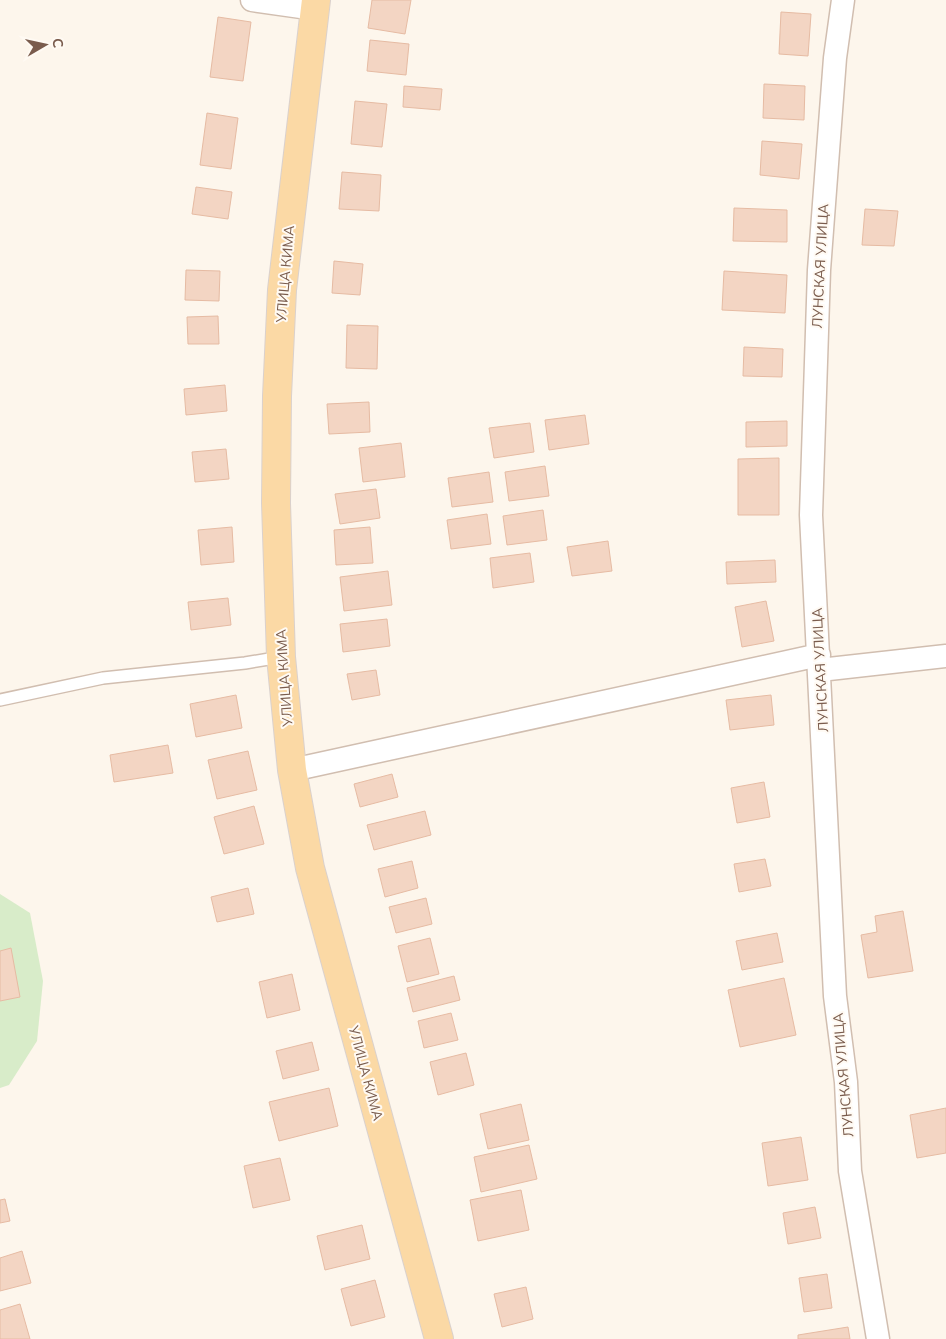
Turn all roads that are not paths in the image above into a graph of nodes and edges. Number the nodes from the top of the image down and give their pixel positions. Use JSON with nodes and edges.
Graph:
{"nodes":[{"id":1,"x":252,"y":0,"type":"edge"},
{"id":2,"x":843,"y":0,"type":"edge"},
{"id":3,"x":316,"y":5,"type":"edge"},
{"id":4,"x":946,"y":656,"type":"edge"},
{"id":5,"x":281,"y":657,"type":"junction"},
{"id":6,"x":820,"y":662,"type":"junction"},
{"id":7,"x":0,"y":700,"type":"edge"},
{"id":8,"x":292,"y":770,"type":"junction"},
{"id":9,"x":439,"y":1339,"type":"edge"},
{"id":10,"x":878,"y":1339,"type":"edge"}],
"edges":[{"from":1,"to":3,"type":"street"},
{"from":2,"to":6,"type":"street","name":"ЛУНСКАЯ УЛИЦА"},
{"from":3,"to":5,"type":"main road","name":"УЛИЦА КИМА"},
{"from":4,"to":6,"type":"street"},
{"from":5,"to":7,"type":"lane"},
{"from":5,"to":8,"type":"main road","name":"УЛИЦА КИМА"},
{"from":6,"to":8,"type":"street"},
{"from":6,"to":10,"type":"street","name":"ЛУНСКАЯ УЛИЦА"},
{"from":8,"to":9,"type":"main road","name":"УЛИЦА КИМА"}]}
